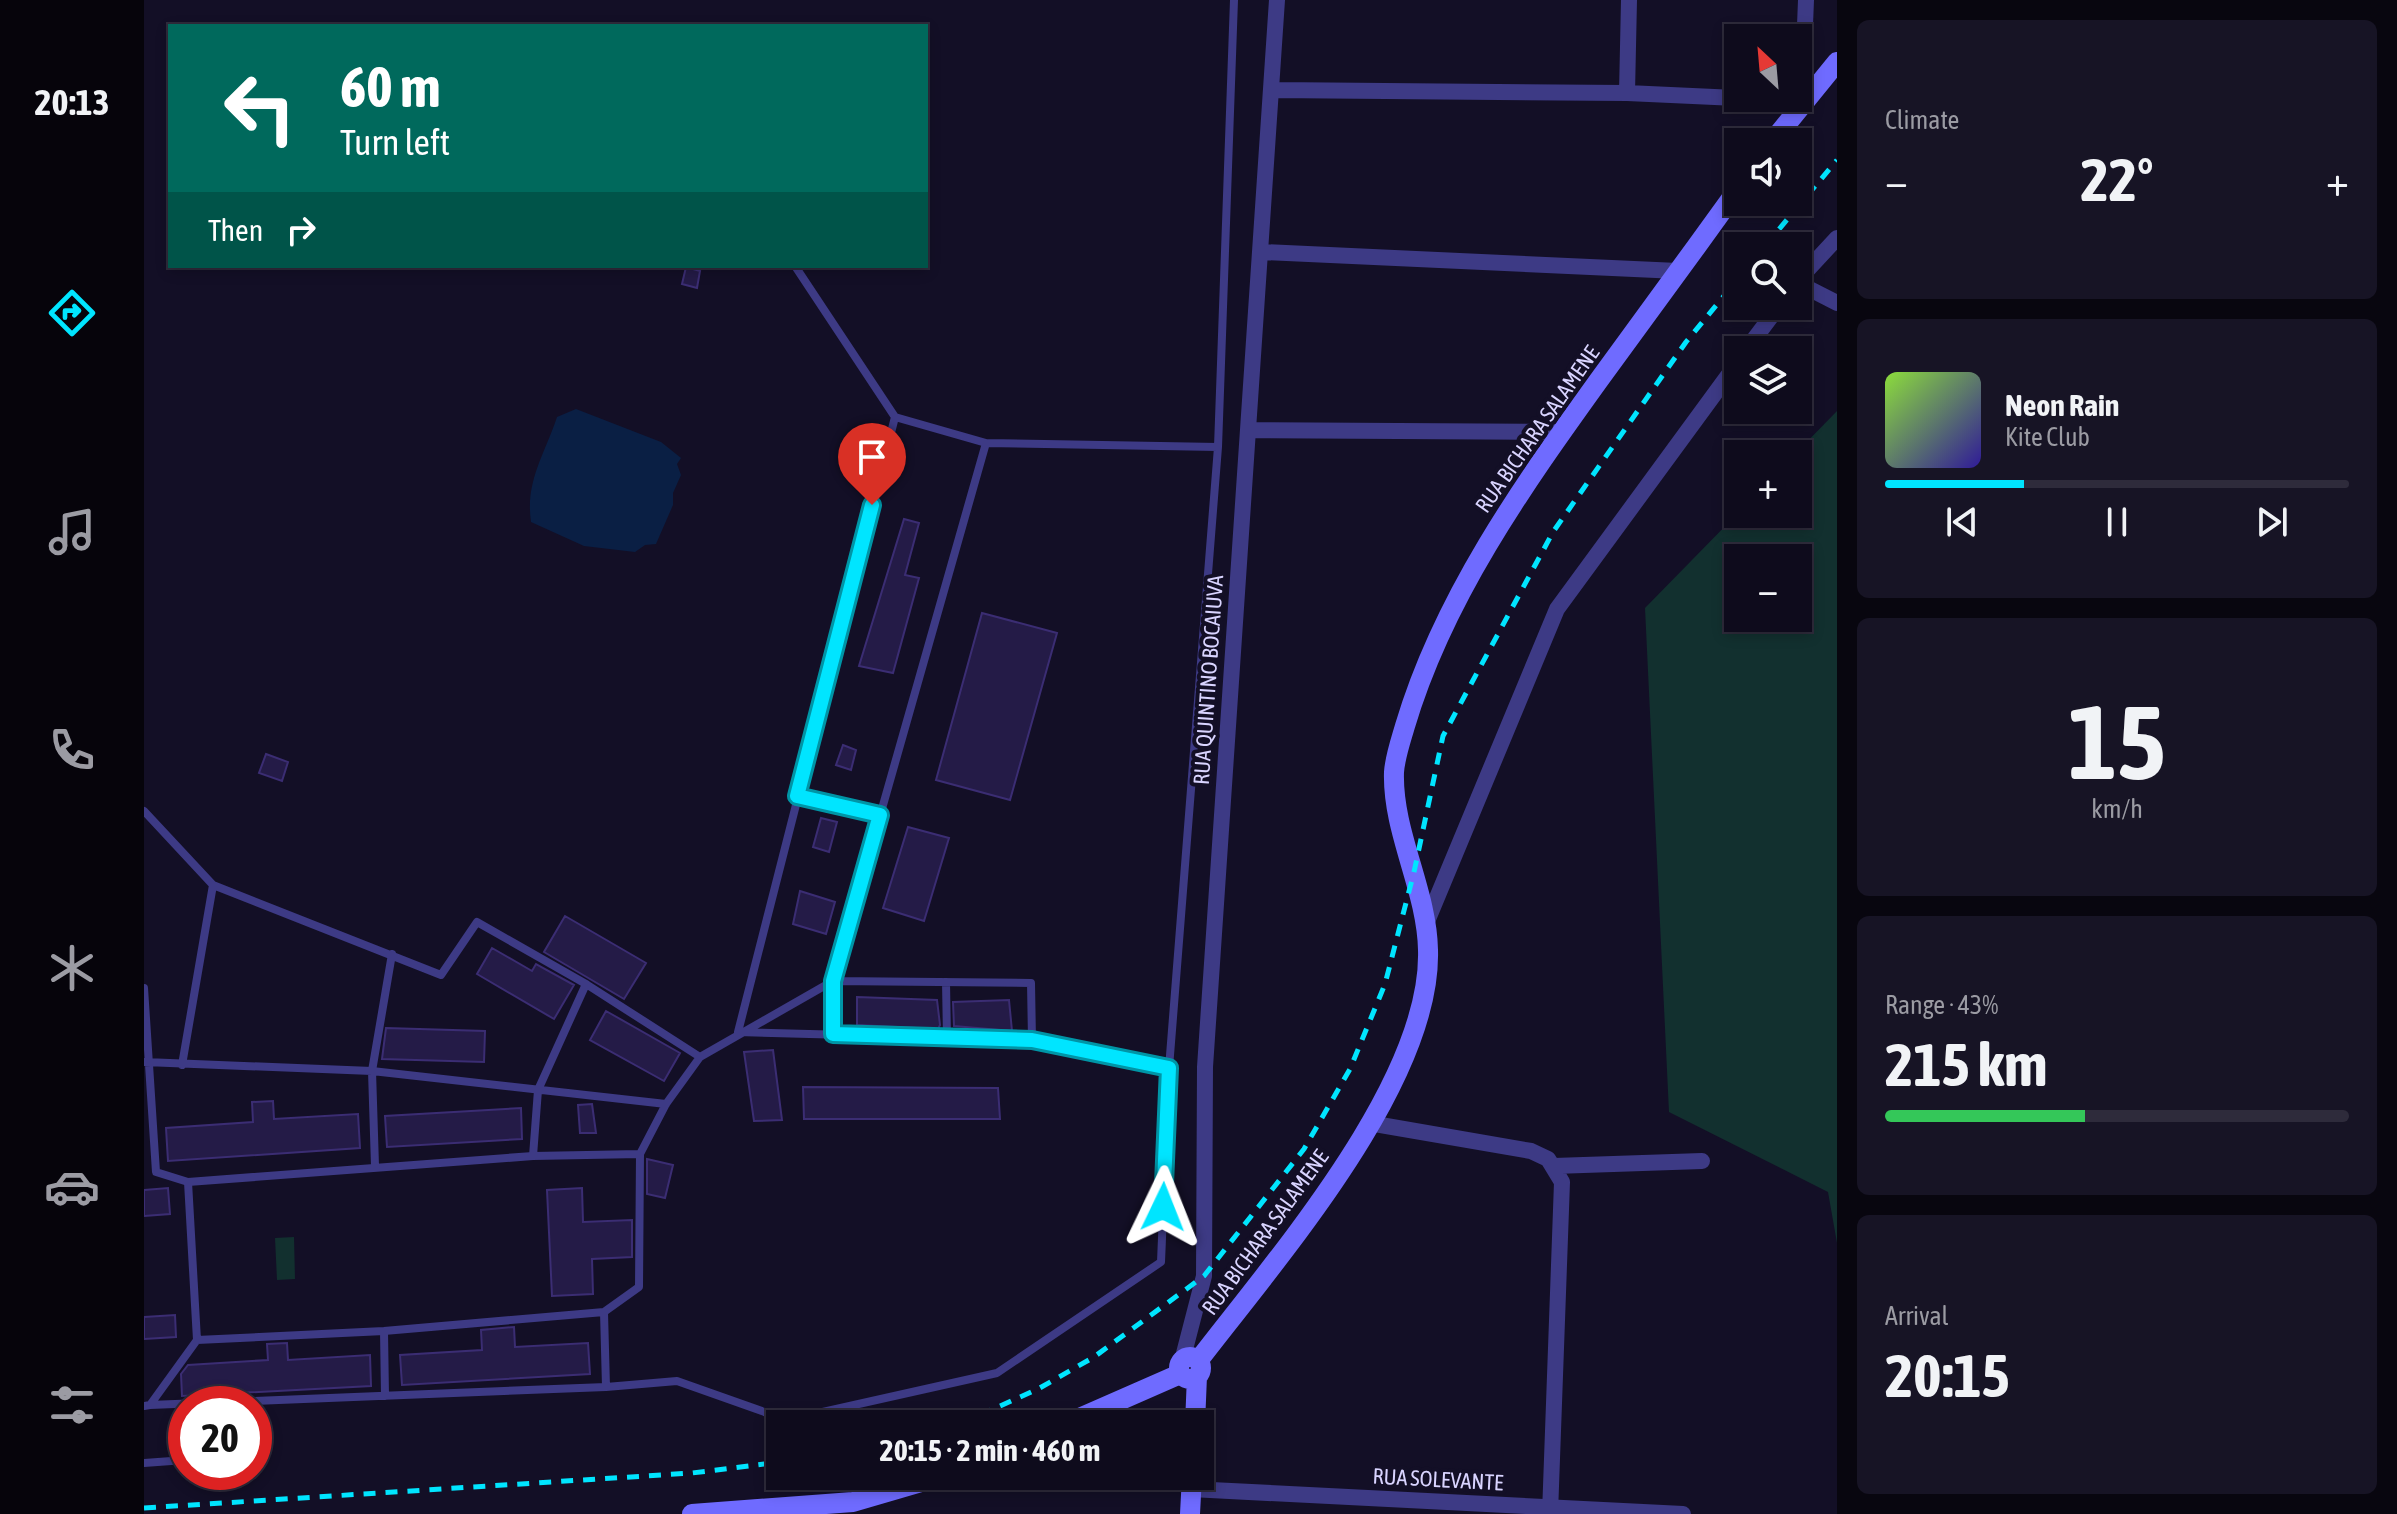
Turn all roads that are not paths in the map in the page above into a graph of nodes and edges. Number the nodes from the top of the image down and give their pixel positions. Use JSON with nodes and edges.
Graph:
{"nodes":[{"id":1,"x":1234,"y":0,"type":"edge"},
{"id":2,"x":1277,"y":0,"type":"edge"},
{"id":3,"x":1629,"y":0,"type":"edge"},
{"id":4,"x":1806,"y":0,"type":"edge"},
{"id":5,"x":1805,"y":24,"type":"edge"},
{"id":6,"x":1837,"y":62,"type":"edge"},
{"id":7,"x":1273,"y":90,"type":"junction"},
{"id":8,"x":1812,"y":90,"type":"edge"},
{"id":9,"x":1627,"y":93,"type":"junction"},
{"id":10,"x":1724,"y":97,"type":"edge"},
{"id":11,"x":1724,"y":208,"type":"edge"},
{"id":12,"x":1837,"y":238,"type":"edge"},
{"id":13,"x":1262,"y":252,"type":"junction"},
{"id":14,"x":1812,"y":266,"type":"edge"},
{"id":15,"x":796,"y":268,"type":"edge"},
{"id":16,"x":1678,"y":271,"type":"junction"},
{"id":17,"x":1812,"y":290,"type":"edge"},
{"id":18,"x":1837,"y":303,"type":"edge"},
{"id":19,"x":1724,"y":381,"type":"edge"},
{"id":20,"x":895,"y":417,"type":"junction"},
{"id":21,"x":1249,"y":430,"type":"junction"},
{"id":22,"x":1561,"y":432,"type":"junction"},
{"id":23,"x":986,"y":443,"type":"junction"},
{"id":24,"x":1218,"y":447,"type":"junction"},
{"id":25,"x":797,"y":796,"type":"junction"},
{"id":26,"x":144,"y":811,"type":"edge"},
{"id":27,"x":880,"y":815,"type":"junction"},
{"id":28,"x":213,"y":885,"type":"junction"},
{"id":29,"x":1426,"y":924,"type":"junction"},
{"id":30,"x":392,"y":954,"type":"junction"},
{"id":31,"x":833,"y":981,"type":"junction"},
{"id":32,"x":946,"y":982,"type":"junction"},
{"id":33,"x":586,"y":984,"type":"junction"},
{"id":34,"x":144,"y":988,"type":"edge"},
{"id":35,"x":738,"y":1032,"type":"junction"},
{"id":36,"x":833,"y":1034,"type":"junction"},
{"id":37,"x":947,"y":1038,"type":"junction"},
{"id":38,"x":1032,"y":1040,"type":"junction"},
{"id":39,"x":700,"y":1057,"type":"junction"},
{"id":40,"x":146,"y":1062,"type":"edge"},
{"id":41,"x":182,"y":1065,"type":"junction"},
{"id":42,"x":1169,"y":1068,"type":"junction"},
{"id":43,"x":372,"y":1071,"type":"junction"},
{"id":44,"x":538,"y":1090,"type":"junction"},
{"id":45,"x":666,"y":1104,"type":"junction"},
{"id":46,"x":1369,"y":1123,"type":"junction"},
{"id":47,"x":640,"y":1154,"type":"junction"},
{"id":48,"x":533,"y":1156,"type":"junction"},
{"id":49,"x":1702,"y":1161,"type":"dead end"},
{"id":50,"x":375,"y":1166,"type":"junction"},
{"id":51,"x":1554,"y":1166,"type":"junction"},
{"id":52,"x":188,"y":1182,"type":"junction"},
{"id":53,"x":604,"y":1312,"type":"junction"},
{"id":54,"x":384,"y":1331,"type":"junction"},
{"id":55,"x":197,"y":1340,"type":"junction"},
{"id":56,"x":1190,"y":1368,"type":"junction"},
{"id":57,"x":606,"y":1387,"type":"junction"},
{"id":58,"x":385,"y":1396,"type":"junction"},
{"id":59,"x":147,"y":1405,"type":"edge"},
{"id":60,"x":1097,"y":1410,"type":"edge"},
{"id":61,"x":1194,"y":1410,"type":"edge"},
{"id":62,"x":168,"y":1461,"type":"edge"},
{"id":63,"x":144,"y":1463,"type":"edge"},
{"id":64,"x":1214,"y":1484,"type":"edge"},
{"id":65,"x":903,"y":1490,"type":"edge"},
{"id":66,"x":1192,"y":1490,"type":"edge"},
{"id":67,"x":852,"y":1508,"type":"edge"},
{"id":68,"x":1550,"y":1510,"type":"edge"},
{"id":69,"x":692,"y":1514,"type":"edge"},
{"id":70,"x":1190,"y":1514,"type":"edge"},
{"id":71,"x":1683,"y":1514,"type":"edge"}],
"edges":[{"from":1,"to":24,"type":"lane"},
{"from":2,"to":7,"type":"street","name":"RUA QUINTINO BOCAIUVA"},
{"from":3,"to":9,"type":"street"},
{"from":4,"to":5,"type":"street"},
{"from":6,"to":8,"type":"main road"},
{"from":7,"to":9,"type":"street"},
{"from":7,"to":13,"type":"street","name":"RUA QUINTINO BOCAIUVA"},
{"from":9,"to":10,"type":"street"},
{"from":11,"to":16,"type":"main road","name":"RUA BICHARA SALAMENE"},
{"from":12,"to":14,"type":"street"},
{"from":13,"to":16,"type":"street"},
{"from":13,"to":21,"type":"street","name":"RUA QUINTINO BOCAIUVA"},
{"from":15,"to":20,"type":"lane"},
{"from":16,"to":22,"type":"main road","name":"RUA BICHARA SALAMENE"},
{"from":17,"to":18,"type":"street"},
{"from":19,"to":29,"type":"street"},
{"from":20,"to":23,"type":"lane"},
{"from":20,"to":25,"type":"lane"},
{"from":21,"to":22,"type":"street"},
{"from":21,"to":56,"type":"street","name":"RUA QUINTINO BOCAIUVA"},
{"from":22,"to":29,"type":"main road","name":"RUA BICHARA SALAMENE"},
{"from":23,"to":24,"type":"lane"},
{"from":23,"to":27,"type":"lane"},
{"from":24,"to":42,"type":"lane"},
{"from":25,"to":27,"type":"lane"},
{"from":25,"to":35,"type":"lane"},
{"from":26,"to":28,"type":"lane"},
{"from":27,"to":31,"type":"lane"},
{"from":28,"to":30,"type":"lane"},
{"from":28,"to":41,"type":"lane"},
{"from":29,"to":46,"type":"main road","name":"RUA BICHARA SALAMENE"},
{"from":30,"to":33,"type":"lane"},
{"from":30,"to":43,"type":"lane"},
{"from":31,"to":32,"type":"lane"},
{"from":31,"to":35,"type":"lane"},
{"from":31,"to":36,"type":"lane"},
{"from":32,"to":37,"type":"lane"},
{"from":32,"to":38,"type":"lane"},
{"from":33,"to":39,"type":"lane"},
{"from":33,"to":44,"type":"lane"},
{"from":34,"to":40,"type":"lane"},
{"from":35,"to":36,"type":"lane"},
{"from":35,"to":39,"type":"lane"},
{"from":36,"to":37,"type":"lane"},
{"from":37,"to":38,"type":"lane"},
{"from":38,"to":42,"type":"lane"},
{"from":39,"to":45,"type":"lane"},
{"from":40,"to":41,"type":"lane"},
{"from":40,"to":52,"type":"lane"},
{"from":41,"to":43,"type":"lane"},
{"from":42,"to":57,"type":"lane"},
{"from":43,"to":44,"type":"lane"},
{"from":43,"to":50,"type":"lane"},
{"from":44,"to":45,"type":"lane"},
{"from":44,"to":48,"type":"lane"},
{"from":45,"to":47,"type":"lane"},
{"from":46,"to":51,"type":"street"},
{"from":46,"to":56,"type":"main road","name":"RUA BICHARA SALAMENE"},
{"from":47,"to":48,"type":"lane"},
{"from":47,"to":53,"type":"lane"},
{"from":48,"to":50,"type":"lane"},
{"from":49,"to":51,"type":"street"},
{"from":50,"to":52,"type":"lane"},
{"from":51,"to":68,"type":"street"},
{"from":52,"to":55,"type":"lane"},
{"from":53,"to":54,"type":"lane"},
{"from":53,"to":57,"type":"lane"},
{"from":54,"to":55,"type":"lane"},
{"from":54,"to":58,"type":"lane"},
{"from":55,"to":59,"type":"lane"},
{"from":56,"to":60,"type":"main road","name":"RUA BICHARA SALAMENE"},
{"from":56,"to":61,"type":"main road","name":"RUA QUINTINO BOCAIUVA"},
{"from":57,"to":58,"type":"lane"},
{"from":58,"to":59,"type":"lane"},
{"from":62,"to":63,"type":"lane"},
{"from":64,"to":68,"type":"street","name":"RUA SOLEVANTE"},
{"from":65,"to":67,"type":"main road"},
{"from":66,"to":70,"type":"main road"},
{"from":67,"to":69,"type":"main road"},
{"from":68,"to":71,"type":"street","name":"RUA SOLEVANTE"}]}
